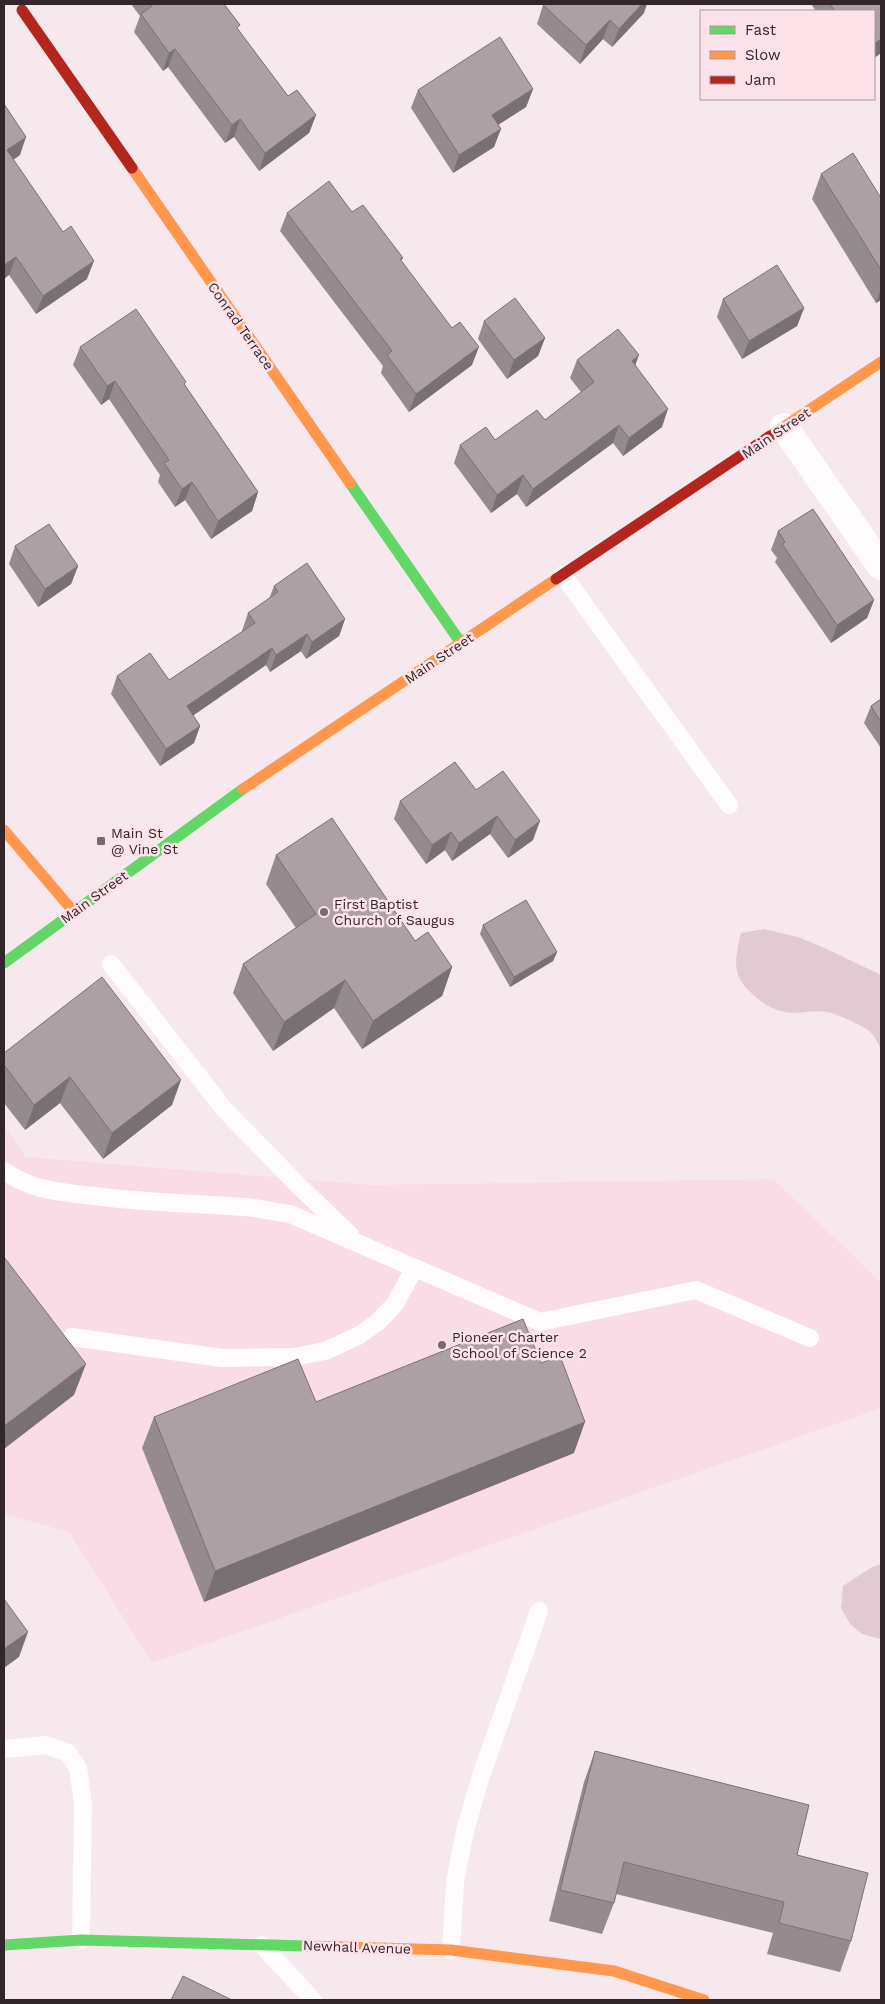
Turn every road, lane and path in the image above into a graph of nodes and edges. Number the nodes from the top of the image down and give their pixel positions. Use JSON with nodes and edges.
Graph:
{"nodes":[{"id":1,"x":22,"y":10,"type":"dead end"},
{"id":2,"x":881,"y":362,"type":"edge"},
{"id":3,"x":784,"y":427,"type":"junction"},
{"id":4,"x":881,"y":566,"type":"edge"},
{"id":5,"x":563,"y":575,"type":"junction"},
{"id":6,"x":461,"y":643,"type":"junction"},
{"id":7,"x":729,"y":805,"type":"dead end"},
{"id":8,"x":4,"y":830,"type":"edge"},
{"id":9,"x":73,"y":911,"type":"junction"},
{"id":10,"x":4,"y":963,"type":"edge"},
{"id":11,"x":112,"y":964,"type":"dead end"},
{"id":12,"x":4,"y":1171,"type":"edge"},
{"id":13,"x":357,"y":1242,"type":"junction"},
{"id":14,"x":414,"y":1269,"type":"junction"},
{"id":15,"x":72,"y":1337,"type":"dead end"},
{"id":16,"x":810,"y":1338,"type":"dead end"},
{"id":17,"x":539,"y":1611,"type":"dead end"},
{"id":18,"x":4,"y":1749,"type":"edge"},
{"id":19,"x":81,"y":1940,"type":"junction"},
{"id":20,"x":4,"y":1945,"type":"edge"},
{"id":21,"x":262,"y":1945,"type":"junction"},
{"id":22,"x":451,"y":1950,"type":"junction"},
{"id":23,"x":312,"y":2000,"type":"edge"},
{"id":24,"x":704,"y":2000,"type":"edge"}],
"edges":[{"from":1,"to":6,"type":"street","name":"Conrad Terrace"},
{"from":2,"to":3,"type":"street","name":"Main Street"},
{"from":3,"to":4,"type":"street"},
{"from":3,"to":5,"type":"street","name":"Main Street"},
{"from":5,"to":6,"type":"street","name":"Main Street"},
{"from":5,"to":7,"type":"lane"},
{"from":6,"to":9,"type":"street","name":"Main Street"},
{"from":8,"to":9,"type":"street"},
{"from":9,"to":10,"type":"street","name":"Main Street"},
{"from":11,"to":13,"type":"lane"},
{"from":12,"to":13,"type":"lane"},
{"from":13,"to":14,"type":"lane"},
{"from":14,"to":15,"type":"lane"},
{"from":14,"to":16,"type":"lane"},
{"from":17,"to":22,"type":"lane"},
{"from":18,"to":19,"type":"lane"},
{"from":19,"to":20,"type":"street","name":"Newhall Avenue"},
{"from":19,"to":21,"type":"street","name":"Newhall Avenue"},
{"from":21,"to":22,"type":"street","name":"Newhall Avenue"},
{"from":21,"to":23,"type":"lane"},
{"from":22,"to":24,"type":"street","name":"Newhall Avenue"}]}
